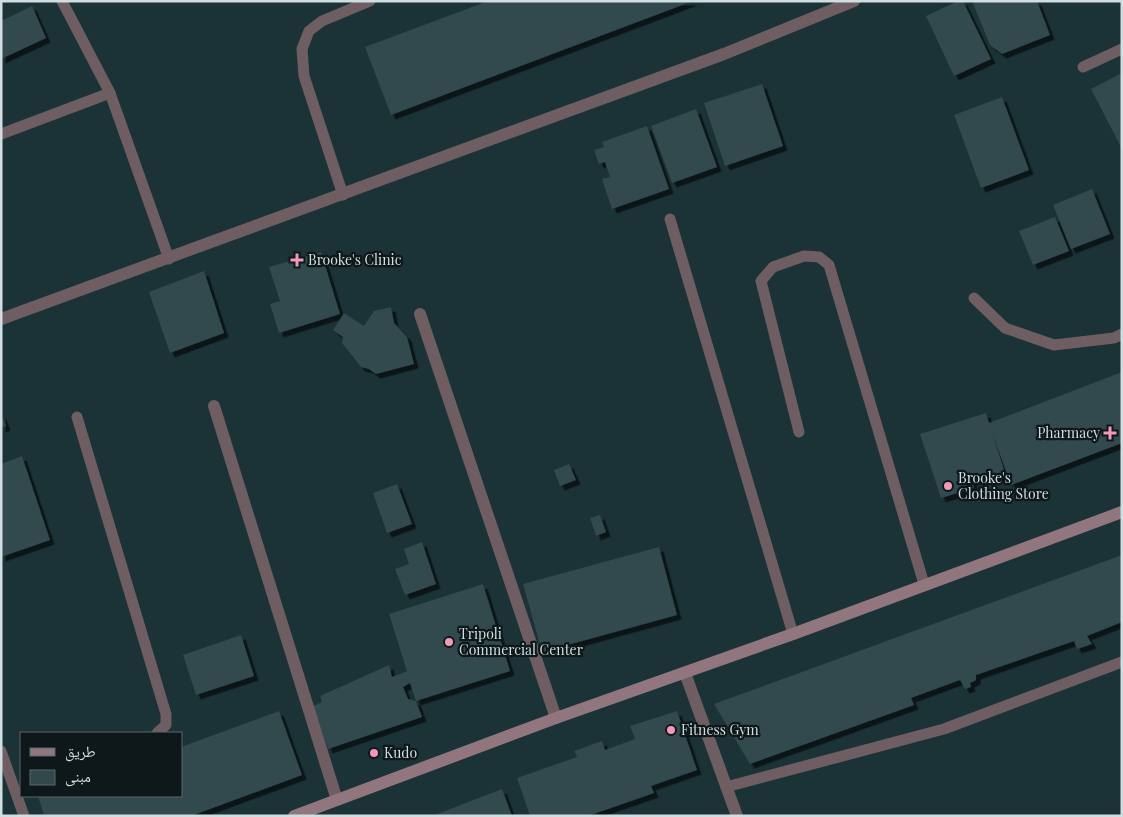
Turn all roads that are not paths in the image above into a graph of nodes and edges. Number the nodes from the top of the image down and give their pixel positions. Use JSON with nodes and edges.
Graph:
{"nodes":[{"id":1,"x":62,"y":1,"type":"edge"},
{"id":2,"x":370,"y":1,"type":"edge"},
{"id":3,"x":854,"y":1,"type":"edge"},
{"id":4,"x":1122,"y":49,"type":"edge"},
{"id":5,"x":1083,"y":67,"type":"dead end"},
{"id":6,"x":110,"y":94,"type":"junction"},
{"id":7,"x":1,"y":134,"type":"edge"},
{"id":8,"x":343,"y":195,"type":"junction"},
{"id":9,"x":670,"y":219,"type":"dead end"},
{"id":10,"x":169,"y":259,"type":"junction"},
{"id":11,"x":974,"y":298,"type":"dead end"},
{"id":12,"x":420,"y":314,"type":"dead end"},
{"id":13,"x":1,"y":319,"type":"edge"},
{"id":14,"x":1122,"y":334,"type":"edge"},
{"id":15,"x":214,"y":406,"type":"dead end"},
{"id":16,"x":76,"y":418,"type":"dead end"},
{"id":17,"x":798,"y":432,"type":"dead end"},
{"id":18,"x":1122,"y":512,"type":"edge"},
{"id":19,"x":924,"y":584,"type":"junction"},
{"id":20,"x":793,"y":634,"type":"junction"},
{"id":21,"x":1122,"y":662,"type":"edge"},
{"id":22,"x":685,"y":673,"type":"junction"},
{"id":23,"x":556,"y":718,"type":"junction"},
{"id":24,"x":158,"y":732,"type":"edge"},
{"id":25,"x":1,"y":751,"type":"edge"},
{"id":26,"x":18,"y":786,"type":"edge"},
{"id":27,"x":726,"y":787,"type":"junction"},
{"id":28,"x":20,"y":797,"type":"edge"},
{"id":29,"x":337,"y":800,"type":"junction"},
{"id":30,"x":299,"y":815,"type":"edge"},
{"id":31,"x":24,"y":816,"type":"edge"},
{"id":32,"x":737,"y":816,"type":"edge"}],
"edges":[{"from":1,"to":6,"type":"lane"},
{"from":2,"to":8,"type":"lane"},
{"from":3,"to":8,"type":"street"},
{"from":4,"to":5,"type":"lane"},
{"from":6,"to":7,"type":"lane"},
{"from":6,"to":10,"type":"lane"},
{"from":8,"to":10,"type":"street"},
{"from":9,"to":20,"type":"lane"},
{"from":10,"to":13,"type":"street"},
{"from":11,"to":14,"type":"lane"},
{"from":12,"to":23,"type":"street"},
{"from":15,"to":29,"type":"street"},
{"from":16,"to":24,"type":"lane"},
{"from":17,"to":19,"type":"lane"},
{"from":18,"to":19,"type":"main road"},
{"from":19,"to":20,"type":"main road"},
{"from":20,"to":22,"type":"main road"},
{"from":21,"to":27,"type":"lane"},
{"from":22,"to":23,"type":"main road"},
{"from":22,"to":27,"type":"street"},
{"from":23,"to":29,"type":"main road"},
{"from":25,"to":26,"type":"lane"},
{"from":27,"to":32,"type":"street"},
{"from":28,"to":31,"type":"lane"},
{"from":29,"to":30,"type":"main road"}]}
